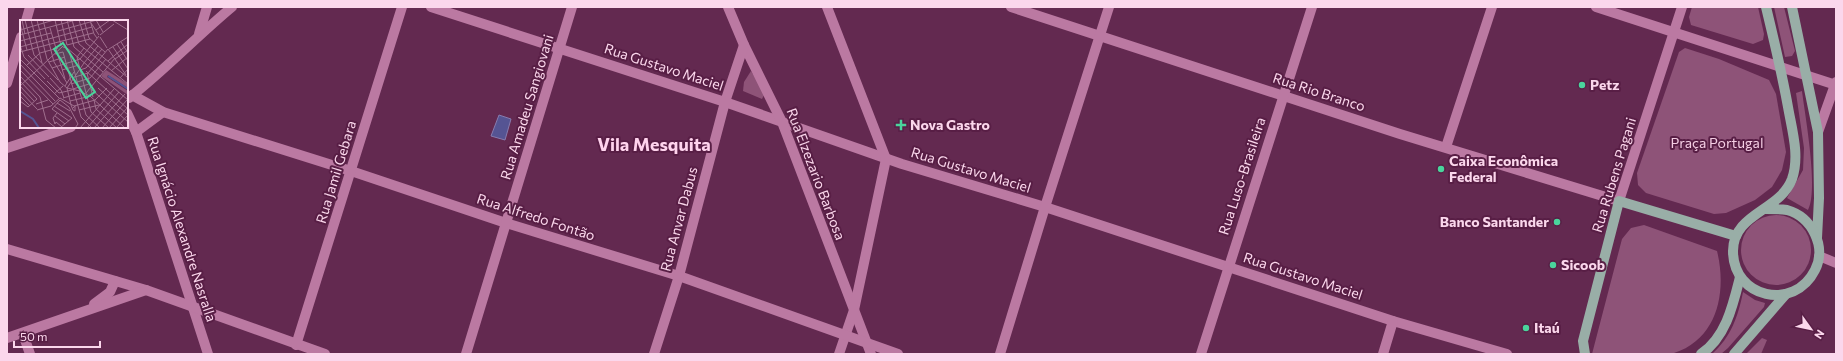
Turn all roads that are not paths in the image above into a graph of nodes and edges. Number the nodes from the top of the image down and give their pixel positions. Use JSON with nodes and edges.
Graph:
{"nodes":[{"id":1,"x":30,"y":7,"type":"edge"},
{"id":2,"x":207,"y":7,"type":"edge"},
{"id":3,"x":232,"y":7,"type":"edge"},
{"id":4,"x":402,"y":7,"type":"edge"},
{"id":5,"x":431,"y":7,"type":"edge"},
{"id":6,"x":572,"y":7,"type":"edge"},
{"id":7,"x":728,"y":7,"type":"edge"},
{"id":8,"x":827,"y":7,"type":"edge"},
{"id":9,"x":1011,"y":7,"type":"edge"},
{"id":10,"x":1109,"y":7,"type":"edge"},
{"id":11,"x":1312,"y":7,"type":"edge"},
{"id":12,"x":1492,"y":7,"type":"edge"},
{"id":13,"x":1596,"y":7,"type":"edge"},
{"id":14,"x":1682,"y":7,"type":"edge"},
{"id":15,"x":1766,"y":7,"type":"edge"},
{"id":16,"x":1792,"y":7,"type":"edge"},
{"id":17,"x":26,"y":20,"type":"edge"},
{"id":18,"x":1674,"y":31,"type":"junction"},
{"id":19,"x":199,"y":34,"type":"junction"},
{"id":20,"x":1100,"y":35,"type":"junction"},
{"id":21,"x":20,"y":40,"type":"edge"},
{"id":22,"x":744,"y":45,"type":"junction"},
{"id":23,"x":559,"y":47,"type":"junction"},
{"id":24,"x":13,"y":65,"type":"edge"},
{"id":25,"x":1780,"y":67,"type":"junction"},
{"id":26,"x":1806,"y":75,"type":"junction"},
{"id":27,"x":7,"y":83,"type":"edge"},
{"id":28,"x":1836,"y":84,"type":"edge"},
{"id":29,"x":1283,"y":95,"type":"junction"},
{"id":30,"x":130,"y":97,"type":"edge"},
{"id":31,"x":725,"y":102,"type":"junction"},
{"id":32,"x":163,"y":112,"type":"junction"},
{"id":33,"x":128,"y":115,"type":"edge"},
{"id":34,"x":782,"y":122,"type":"junction"},
{"id":35,"x":68,"y":128,"type":"edge"},
{"id":36,"x":136,"y":132,"type":"junction"},
{"id":37,"x":1818,"y":132,"type":"junction"},
{"id":38,"x":1446,"y":147,"type":"junction"},
{"id":39,"x":7,"y":148,"type":"edge"},
{"id":40,"x":886,"y":158,"type":"junction"},
{"id":41,"x":351,"y":170,"type":"junction"},
{"id":42,"x":1619,"y":201,"type":"junction"},
{"id":43,"x":1045,"y":207,"type":"junction"},
{"id":44,"x":1766,"y":209,"type":"junction"},
{"id":45,"x":506,"y":223,"type":"junction"},
{"id":46,"x":1736,"y":236,"type":"junction"},
{"id":47,"x":1817,"y":238,"type":"junction"},
{"id":48,"x":7,"y":249,"type":"edge"},
{"id":49,"x":1819,"y":256,"type":"junction"},
{"id":50,"x":1836,"y":263,"type":"edge"},
{"id":51,"x":1228,"y":266,"type":"junction"},
{"id":52,"x":679,"y":276,"type":"junction"},
{"id":53,"x":1740,"y":277,"type":"junction"},
{"id":54,"x":115,"y":281,"type":"junction"},
{"id":55,"x":146,"y":290,"type":"junction"},
{"id":56,"x":1786,"y":294,"type":"junction"},
{"id":57,"x":194,"y":308,"type":"junction"},
{"id":58,"x":854,"y":310,"type":"junction"},
{"id":59,"x":85,"y":312,"type":"junction"},
{"id":60,"x":1393,"y":321,"type":"junction"},
{"id":61,"x":23,"y":334,"type":"junction"},
{"id":62,"x":846,"y":335,"type":"junction"},
{"id":63,"x":7,"y":338,"type":"edge"},
{"id":64,"x":296,"y":345,"type":"junction"},
{"id":65,"x":870,"y":349,"type":"edge"},
{"id":66,"x":30,"y":354,"type":"edge"},
{"id":67,"x":208,"y":354,"type":"edge"},
{"id":68,"x":325,"y":354,"type":"edge"},
{"id":69,"x":466,"y":354,"type":"edge"},
{"id":70,"x":654,"y":354,"type":"edge"},
{"id":71,"x":839,"y":354,"type":"edge"},
{"id":72,"x":898,"y":354,"type":"edge"},
{"id":73,"x":1000,"y":354,"type":"edge"},
{"id":74,"x":1201,"y":354,"type":"edge"},
{"id":75,"x":1383,"y":354,"type":"edge"},
{"id":76,"x":1506,"y":354,"type":"edge"},
{"id":77,"x":1584,"y":354,"type":"edge"},
{"id":78,"x":1701,"y":354,"type":"edge"},
{"id":79,"x":1734,"y":354,"type":"edge"}],
"edges":[{"from":1,"to":17,"type":"street"},
{"from":2,"to":19,"type":"street"},
{"from":3,"to":19,"type":"street"},
{"from":4,"to":41,"type":"street","name":"Rua Jamil Gebara"},
{"from":5,"to":23,"type":"street","name":"Rua Gustavo Maciel"},
{"from":6,"to":23,"type":"street","name":"Rua Amadeu Sangiovani"},
{"from":7,"to":22,"type":"street","name":"Rua Elzezario Barbosa"},
{"from":8,"to":40,"type":"street"},
{"from":9,"to":20,"type":"street","name":"Rua Rio Branco"},
{"from":10,"to":20,"type":"street"},
{"from":11,"to":29,"type":"street","name":"Rua Luso-Brasileira"},
{"from":12,"to":38,"type":"street"},
{"from":13,"to":18,"type":"street"},
{"from":14,"to":18,"type":"street","name":"Rua Rubens Pagani"},
{"from":15,"to":25,"type":"main road"},
{"from":16,"to":26,"type":"main road"},
{"from":18,"to":25,"type":"street"},
{"from":18,"to":42,"type":"street","name":"Rua Rubens Pagani"},
{"from":19,"to":30,"type":"street"},
{"from":20,"to":29,"type":"street","name":"Rua Rio Branco"},
{"from":20,"to":43,"type":"street"},
{"from":21,"to":24,"type":"street"},
{"from":22,"to":31,"type":"street","name":"Rua Anvar Dabus"},
{"from":22,"to":34,"type":"street","name":"Rua Elzezario Barbosa"},
{"from":23,"to":31,"type":"street","name":"Rua Gustavo Maciel"},
{"from":23,"to":45,"type":"street","name":"Rua Amadeu Sangiovani"},
{"from":24,"to":27,"type":"street"},
{"from":25,"to":26,"type":"street"},
{"from":25,"to":44,"type":"main road"},
{"from":26,"to":28,"type":"street"},
{"from":26,"to":37,"type":"main road"},
{"from":28,"to":37,"type":"street"},
{"from":29,"to":38,"type":"street","name":"Rua Rio Branco"},
{"from":29,"to":51,"type":"street","name":"Rua Luso-Brasileira"},
{"from":30,"to":32,"type":"street","name":"Rua Alfredo Fontão"},
{"from":31,"to":34,"type":"street","name":"Rua Gustavo Maciel"},
{"from":31,"to":52,"type":"street","name":"Rua Anvar Dabus"},
{"from":32,"to":36,"type":"street"},
{"from":32,"to":41,"type":"street","name":"Rua Alfredo Fontão"},
{"from":33,"to":36,"type":"street","name":"Rua Ignácio Alexandre Nasralla"},
{"from":34,"to":40,"type":"street","name":"Rua Gustavo Maciel"},
{"from":34,"to":58,"type":"street","name":"Rua Elzezario Barbosa"},
{"from":35,"to":39,"type":"street"},
{"from":36,"to":57,"type":"street","name":"Rua Ignácio Alexandre Nasralla"},
{"from":37,"to":47,"type":"main road"},
{"from":38,"to":42,"type":"street","name":"Rua Rio Branco"},
{"from":40,"to":43,"type":"street","name":"Rua Gustavo Maciel"},
{"from":40,"to":58,"type":"street"},
{"from":41,"to":45,"type":"street","name":"Rua Alfredo Fontão"},
{"from":41,"to":64,"type":"street","name":"Rua Jamil Gebara"},
{"from":42,"to":46,"type":"main road"},
{"from":42,"to":77,"type":"main road","name":"Rua Rubens Pagani"},
{"from":43,"to":51,"type":"street","name":"Rua Gustavo Maciel"},
{"from":43,"to":73,"type":"street"},
{"from":44,"to":46,"type":"main road"},
{"from":44,"to":47,"type":"main road"},
{"from":45,"to":52,"type":"street","name":"Rua Alfredo Fontão"},
{"from":45,"to":69,"type":"street","name":"Rua Amadeu Sangiovani"},
{"from":46,"to":53,"type":"main road"},
{"from":47,"to":49,"type":"main road"},
{"from":48,"to":54,"type":"street"},
{"from":49,"to":50,"type":"street"},
{"from":49,"to":56,"type":"main road"},
{"from":51,"to":60,"type":"street","name":"Rua Gustavo Maciel"},
{"from":51,"to":74,"type":"street","name":"Rua Luso-Brasileira"},
{"from":52,"to":62,"type":"street","name":"Rua Alfredo Fontão"},
{"from":52,"to":70,"type":"street","name":"Rua Anvar Dabus"},
{"from":53,"to":56,"type":"main road"},
{"from":53,"to":78,"type":"main road"},
{"from":54,"to":55,"type":"street"},
{"from":54,"to":59,"type":"street"},
{"from":55,"to":57,"type":"street"},
{"from":55,"to":59,"type":"street"},
{"from":56,"to":79,"type":"main road"},
{"from":57,"to":64,"type":"street"},
{"from":57,"to":67,"type":"street","name":"Rua Ignácio Alexandre Nasralla"},
{"from":58,"to":62,"type":"street"},
{"from":58,"to":65,"type":"street","name":"Rua Elzezario Barbosa"},
{"from":59,"to":61,"type":"street"},
{"from":60,"to":75,"type":"street"},
{"from":60,"to":76,"type":"street","name":"Rua Gustavo Maciel"},
{"from":61,"to":63,"type":"street"},
{"from":61,"to":66,"type":"street"},
{"from":62,"to":65,"type":"street","name":"Rua Alfredo Fontão"},
{"from":62,"to":71,"type":"street"},
{"from":64,"to":68,"type":"street"},
{"from":65,"to":72,"type":"street","name":"Rua Alfredo Fontão"}]}
